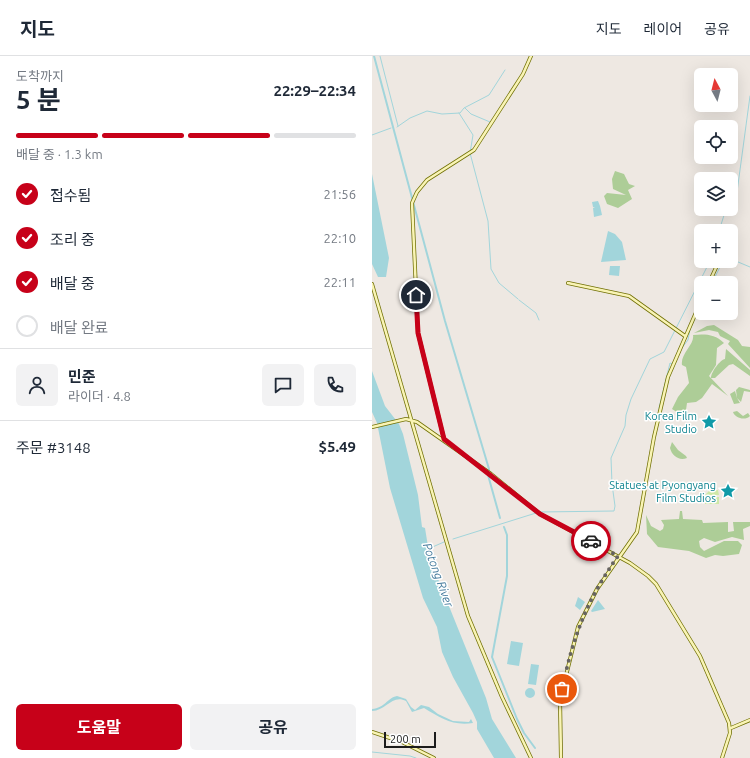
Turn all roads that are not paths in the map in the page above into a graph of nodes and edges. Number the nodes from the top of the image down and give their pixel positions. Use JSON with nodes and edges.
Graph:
{"nodes":[{"id":1,"x":531,"y":56,"type":"edge"},
{"id":2,"x":568,"y":283,"type":"dead end"},
{"id":3,"x":372,"y":284,"type":"edge"},
{"id":4,"x":694,"y":317,"type":"edge"},
{"id":5,"x":685,"y":336,"type":"junction"},
{"id":6,"x":411,"y":419,"type":"junction"},
{"id":7,"x":372,"y":427,"type":"edge"},
{"id":8,"x":444,"y":439,"type":"junction"},
{"id":9,"x":618,"y":556,"type":"junction"},
{"id":10,"x":750,"y":720,"type":"edge"},
{"id":11,"x":731,"y":728,"type":"junction"},
{"id":12,"x":372,"y":732,"type":"edge"},
{"id":13,"x":434,"y":758,"type":"edge"},
{"id":14,"x":530,"y":758,"type":"edge"},
{"id":15,"x":560,"y":758,"type":"edge"},
{"id":16,"x":722,"y":758,"type":"edge"}],
"edges":[{"from":1,"to":8,"type":"main road"},
{"from":2,"to":5,"type":"main road"},
{"from":3,"to":6,"type":"main road"},
{"from":4,"to":5,"type":"main road"},
{"from":5,"to":9,"type":"main road"},
{"from":6,"to":7,"type":"main road"},
{"from":6,"to":8,"type":"main road"},
{"from":6,"to":14,"type":"main road"},
{"from":8,"to":9,"type":"main road"},
{"from":9,"to":11,"type":"main road"},
{"from":9,"to":15,"type":"main road"},
{"from":10,"to":11,"type":"main road"},
{"from":11,"to":16,"type":"main road"},
{"from":12,"to":13,"type":"main road"}]}
